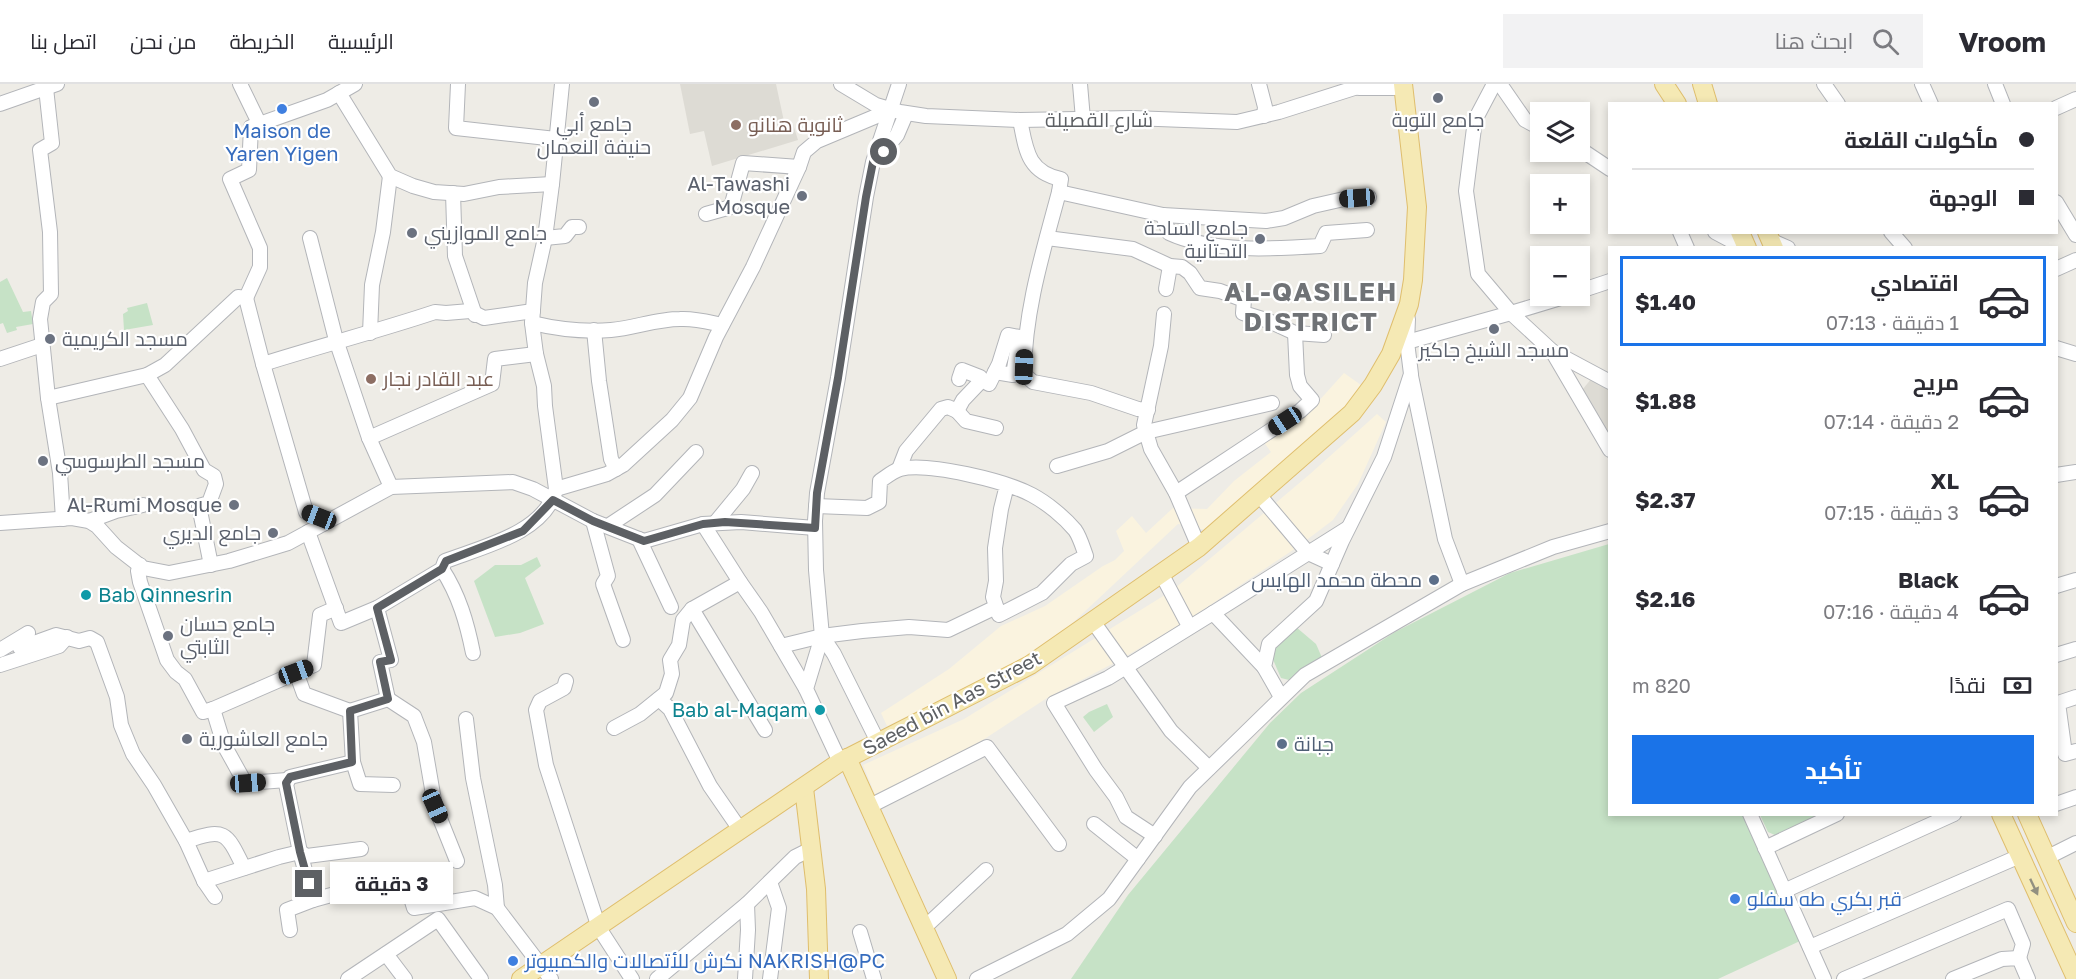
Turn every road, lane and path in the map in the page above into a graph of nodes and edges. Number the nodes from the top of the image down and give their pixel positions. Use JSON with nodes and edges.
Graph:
{"nodes":[{"id":1,"x":240,"y":84,"type":"edge"},
{"id":2,"x":355,"y":84,"type":"edge"},
{"id":3,"x":458,"y":84,"type":"edge"},
{"id":4,"x":562,"y":84,"type":"edge"},
{"id":5,"x":841,"y":84,"type":"edge"},
{"id":6,"x":899,"y":84,"type":"edge"},
{"id":7,"x":1080,"y":84,"type":"edge"},
{"id":8,"x":1259,"y":84,"type":"edge"},
{"id":9,"x":1494,"y":84,"type":"edge"},
{"id":10,"x":1500,"y":84,"type":"edge"},
{"id":11,"x":1664,"y":84,"type":"edge"},
{"id":12,"x":1702,"y":84,"type":"edge"},
{"id":13,"x":1824,"y":84,"type":"edge"},
{"id":14,"x":1922,"y":84,"type":"edge"},
{"id":15,"x":1995,"y":84,"type":"edge"},
{"id":16,"x":1406,"y":85,"type":"edge"},
{"id":17,"x":52,"y":86,"type":"edge"},
{"id":18,"x":1363,"y":86,"type":"edge"},
{"id":19,"x":1343,"y":88,"type":"edge"},
{"id":20,"x":339,"y":93,"type":"junction"},
{"id":21,"x":2076,"y":99,"type":"edge"},
{"id":22,"x":1676,"y":102,"type":"edge"},
{"id":23,"x":1707,"y":102,"type":"edge"},
{"id":24,"x":1838,"y":102,"type":"edge"},
{"id":25,"x":1930,"y":102,"type":"edge"},
{"id":26,"x":2001,"y":102,"type":"edge"},
{"id":27,"x":0,"y":104,"type":"edge"},
{"id":28,"x":2058,"y":107,"type":"edge"},
{"id":29,"x":891,"y":110,"type":"junction"},
{"id":30,"x":906,"y":114,"type":"junction"},
{"id":31,"x":1264,"y":116,"type":"junction"},
{"id":32,"x":1083,"y":119,"type":"junction"},
{"id":33,"x":1020,"y":120,"type":"junction"},
{"id":34,"x":1530,"y":123,"type":"edge"},
{"id":35,"x":260,"y":125,"type":"junction"},
{"id":36,"x":556,"y":139,"type":"junction"},
{"id":37,"x":1590,"y":156,"type":"edge"},
{"id":38,"x":873,"y":162,"type":"junction"},
{"id":39,"x":800,"y":167,"type":"junction"},
{"id":40,"x":1608,"y":168,"type":"edge"},
{"id":41,"x":390,"y":176,"type":"junction"},
{"id":42,"x":552,"y":184,"type":"junction"},
{"id":43,"x":1059,"y":192,"type":"junction"},
{"id":44,"x":453,"y":194,"type":"junction"},
{"id":45,"x":1369,"y":197,"type":"dead end"},
{"id":46,"x":2058,"y":205,"type":"edge"},
{"id":47,"x":706,"y":214,"type":"dead end"},
{"id":48,"x":1163,"y":215,"type":"junction"},
{"id":49,"x":579,"y":227,"type":"dead end"},
{"id":50,"x":1367,"y":230,"type":"dead end"},
{"id":51,"x":1719,"y":234,"type":"edge"},
{"id":52,"x":1893,"y":234,"type":"edge"},
{"id":53,"x":2076,"y":235,"type":"edge"},
{"id":54,"x":310,"y":238,"type":"dead end"},
{"id":55,"x":544,"y":238,"type":"junction"},
{"id":56,"x":1047,"y":238,"type":"junction"},
{"id":57,"x":1742,"y":246,"type":"edge"},
{"id":58,"x":1903,"y":246,"type":"edge"},
{"id":59,"x":2076,"y":260,"type":"edge"},
{"id":60,"x":1170,"y":266,"type":"junction"},
{"id":61,"x":2058,"y":268,"type":"edge"},
{"id":62,"x":1608,"y":282,"type":"edge"},
{"id":63,"x":1166,"y":288,"type":"dead end"},
{"id":64,"x":1590,"y":288,"type":"edge"},
{"id":65,"x":246,"y":298,"type":"junction"},
{"id":66,"x":1409,"y":304,"type":"junction"},
{"id":67,"x":1534,"y":306,"type":"edge"},
{"id":68,"x":1511,"y":313,"type":"junction"},
{"id":69,"x":1164,"y":314,"type":"dead end"},
{"id":70,"x":475,"y":315,"type":"junction"},
{"id":71,"x":532,"y":317,"type":"junction"},
{"id":72,"x":722,"y":325,"type":"junction"},
{"id":73,"x":594,"y":330,"type":"junction"},
{"id":74,"x":370,"y":333,"type":"junction"},
{"id":75,"x":1295,"y":333,"type":"junction"},
{"id":76,"x":1324,"y":335,"type":"dead end"},
{"id":77,"x":1022,"y":337,"type":"junction"},
{"id":78,"x":336,"y":340,"type":"junction"},
{"id":79,"x":1407,"y":342,"type":"junction"},
{"id":80,"x":42,"y":345,"type":"junction"},
{"id":81,"x":2058,"y":349,"type":"edge"},
{"id":82,"x":1552,"y":351,"type":"junction"},
{"id":83,"x":536,"y":354,"type":"junction"},
{"id":84,"x":2076,"y":354,"type":"edge"},
{"id":85,"x":0,"y":359,"type":"edge"},
{"id":86,"x":263,"y":364,"type":"junction"},
{"id":87,"x":1411,"y":374,"type":"junction"},
{"id":88,"x":147,"y":375,"type":"junction"},
{"id":89,"x":959,"y":380,"type":"dead end"},
{"id":90,"x":982,"y":380,"type":"junction"},
{"id":91,"x":1608,"y":381,"type":"edge"},
{"id":92,"x":48,"y":398,"type":"junction"},
{"id":93,"x":1272,"y":403,"type":"dead end"},
{"id":94,"x":1148,"y":410,"type":"junction"},
{"id":95,"x":957,"y":411,"type":"junction"},
{"id":96,"x":996,"y":428,"type":"dead end"},
{"id":97,"x":1146,"y":432,"type":"junction"},
{"id":98,"x":369,"y":438,"type":"junction"},
{"id":99,"x":1608,"y":447,"type":"edge"},
{"id":100,"x":696,"y":452,"type":"dead end"},
{"id":101,"x":1057,"y":466,"type":"dead end"},
{"id":102,"x":616,"y":469,"type":"junction"},
{"id":103,"x":899,"y":469,"type":"junction"},
{"id":104,"x":2076,"y":472,"type":"edge"},
{"id":105,"x":752,"y":473,"type":"dead end"},
{"id":106,"x":2058,"y":475,"type":"edge"},
{"id":107,"x":1007,"y":485,"type":"junction"},
{"id":108,"x":391,"y":487,"type":"junction"},
{"id":109,"x":1176,"y":493,"type":"junction"},
{"id":110,"x":554,"y":495,"type":"junction"},
{"id":111,"x":1259,"y":495,"type":"junction"},
{"id":112,"x":143,"y":505,"type":"dead end"},
{"id":113,"x":816,"y":506,"type":"junction"},
{"id":114,"x":63,"y":519,"type":"junction"},
{"id":115,"x":89,"y":521,"type":"junction"},
{"id":116,"x":593,"y":521,"type":"junction"},
{"id":117,"x":0,"y":523,"type":"edge"},
{"id":118,"x":322,"y":524,"type":"junction"},
{"id":119,"x":709,"y":524,"type":"junction"},
{"id":120,"x":608,"y":526,"type":"junction"},
{"id":121,"x":1349,"y":527,"type":"junction"},
{"id":122,"x":815,"y":528,"type":"junction"},
{"id":123,"x":308,"y":532,"type":"junction"},
{"id":124,"x":1608,"y":532,"type":"edge"},
{"id":125,"x":639,"y":539,"type":"junction"},
{"id":126,"x":1199,"y":547,"type":"junction"},
{"id":127,"x":1308,"y":553,"type":"junction"},
{"id":128,"x":1332,"y":564,"type":"junction"},
{"id":129,"x":140,"y":565,"type":"junction"},
{"id":130,"x":211,"y":565,"type":"junction"},
{"id":131,"x":442,"y":569,"type":"junction"},
{"id":132,"x":1161,"y":573,"type":"junction"},
{"id":133,"x":2076,"y":580,"type":"edge"},
{"id":134,"x":740,"y":582,"type":"junction"},
{"id":135,"x":1462,"y":584,"type":"junction"},
{"id":136,"x":2058,"y":585,"type":"edge"},
{"id":137,"x":671,"y":607,"type":"dead end"},
{"id":138,"x":996,"y":607,"type":"junction"},
{"id":139,"x":336,"y":608,"type":"junction"},
{"id":140,"x":377,"y":608,"type":"junction"},
{"id":141,"x":692,"y":609,"type":"junction"},
{"id":142,"x":1213,"y":613,"type":"junction"},
{"id":143,"x":1092,"y":620,"type":"junction"},
{"id":144,"x":1190,"y":626,"type":"junction"},
{"id":145,"x":822,"y":636,"type":"junction"},
{"id":146,"x":67,"y":637,"type":"junction"},
{"id":147,"x":623,"y":640,"type":"dead end"},
{"id":148,"x":781,"y":646,"type":"junction"},
{"id":149,"x":2076,"y":649,"type":"edge"},
{"id":150,"x":0,"y":650,"type":"edge"},
{"id":151,"x":473,"y":653,"type":"dead end"},
{"id":152,"x":2058,"y":654,"type":"edge"},
{"id":153,"x":0,"y":665,"type":"edge"},
{"id":154,"x":1125,"y":667,"type":"junction"},
{"id":155,"x":1264,"y":668,"type":"junction"},
{"id":156,"x":296,"y":672,"type":"junction"},
{"id":157,"x":566,"y":681,"type":"dead end"},
{"id":158,"x":806,"y":689,"type":"junction"},
{"id":159,"x":1281,"y":697,"type":"junction"},
{"id":160,"x":2076,"y":697,"type":"edge"},
{"id":161,"x":388,"y":699,"type":"junction"},
{"id":162,"x":659,"y":699,"type":"junction"},
{"id":163,"x":2058,"y":701,"type":"edge"},
{"id":164,"x":2058,"y":708,"type":"edge"},
{"id":165,"x":213,"y":709,"type":"junction"},
{"id":166,"x":350,"y":711,"type":"junction"},
{"id":167,"x":466,"y":719,"type":"dead end"},
{"id":168,"x":614,"y":728,"type":"dead end"},
{"id":169,"x":765,"y":729,"type":"dead end"},
{"id":170,"x":879,"y":742,"type":"junction"},
{"id":171,"x":2076,"y":751,"type":"edge"},
{"id":172,"x":844,"y":760,"type":"junction"},
{"id":173,"x":352,"y":762,"type":"junction"},
{"id":174,"x":1209,"y":768,"type":"junction"},
{"id":175,"x":287,"y":780,"type":"junction"},
{"id":176,"x":393,"y":785,"type":"dead end"},
{"id":177,"x":804,"y":788,"type":"junction"},
{"id":178,"x":2076,"y":796,"type":"edge"},
{"id":179,"x":2058,"y":803,"type":"edge"},
{"id":180,"x":870,"y":806,"type":"junction"},
{"id":181,"x":1751,"y":816,"type":"edge"},
{"id":182,"x":1833,"y":816,"type":"edge"},
{"id":183,"x":1950,"y":816,"type":"edge"},
{"id":184,"x":2002,"y":816,"type":"edge"},
{"id":185,"x":2028,"y":816,"type":"edge"},
{"id":186,"x":1094,"y":824,"type":"dead end"},
{"id":187,"x":741,"y":831,"type":"junction"},
{"id":188,"x":1155,"y":836,"type":"junction"},
{"id":189,"x":186,"y":841,"type":"junction"},
{"id":190,"x":2076,"y":843,"type":"edge"},
{"id":191,"x":1059,"y":844,"type":"dead end"},
{"id":192,"x":1765,"y":848,"type":"junction"},
{"id":193,"x":361,"y":849,"type":"dead end"},
{"id":194,"x":811,"y":849,"type":"junction"},
{"id":195,"x":300,"y":852,"type":"junction"},
{"id":196,"x":2020,"y":856,"type":"junction"},
{"id":197,"x":2046,"y":858,"type":"junction"},
{"id":198,"x":1138,"y":859,"type":"junction"},
{"id":199,"x":457,"y":861,"type":"dead end"},
{"id":200,"x":244,"y":868,"type":"junction"},
{"id":201,"x":986,"y":870,"type":"dead end"},
{"id":202,"x":204,"y":881,"type":"junction"},
{"id":203,"x":770,"y":882,"type":"junction"},
{"id":204,"x":1784,"y":891,"type":"junction"},
{"id":205,"x":2071,"y":896,"type":"edge"},
{"id":206,"x":215,"y":897,"type":"dead end"},
{"id":207,"x":313,"y":900,"type":"junction"},
{"id":208,"x":747,"y":904,"type":"junction"},
{"id":209,"x":497,"y":908,"type":"junction"},
{"id":210,"x":2076,"y":923,"type":"edge"},
{"id":211,"x":599,"y":928,"type":"junction"},
{"id":212,"x":924,"y":928,"type":"junction"},
{"id":213,"x":290,"y":930,"type":"dead end"},
{"id":214,"x":860,"y":932,"type":"dead end"},
{"id":215,"x":1810,"y":947,"type":"junction"},
{"id":216,"x":386,"y":954,"type":"junction"},
{"id":217,"x":2019,"y":958,"type":"junction"},
{"id":218,"x":546,"y":972,"type":"edge"},
{"id":219,"x":2076,"y":978,"type":"edge"},
{"id":220,"x":348,"y":979,"type":"edge"},
{"id":221,"x":405,"y":979,"type":"edge"},
{"id":222,"x":481,"y":979,"type":"edge"},
{"id":223,"x":521,"y":979,"type":"edge"},
{"id":224,"x":632,"y":979,"type":"edge"},
{"id":225,"x":657,"y":979,"type":"edge"},
{"id":226,"x":745,"y":979,"type":"edge"},
{"id":227,"x":770,"y":979,"type":"edge"},
{"id":228,"x":819,"y":979,"type":"edge"},
{"id":229,"x":874,"y":979,"type":"edge"},
{"id":230,"x":947,"y":979,"type":"edge"},
{"id":231,"x":976,"y":979,"type":"edge"},
{"id":232,"x":1824,"y":979,"type":"edge"},
{"id":233,"x":1844,"y":979,"type":"edge"},
{"id":234,"x":1953,"y":979,"type":"edge"},
{"id":235,"x":2028,"y":979,"type":"edge"}],
"edges":[{"from":1,"to":35,"type":"street"},
{"from":2,"to":20,"type":"street"},
{"from":3,"to":36,"type":"street"},
{"from":4,"to":36,"type":"street"},
{"from":5,"to":29,"type":"street","name":"شارع القصيلة"},
{"from":6,"to":29,"type":"street"},
{"from":7,"to":32,"type":"street"},
{"from":8,"to":31,"type":"street"},
{"from":9,"to":68,"type":"street"},
{"from":10,"to":34,"type":"street"},
{"from":11,"to":22,"type":"main road"},
{"from":12,"to":23,"type":"main road"},
{"from":13,"to":24,"type":"street"},
{"from":14,"to":25,"type":"street"},
{"from":15,"to":26,"type":"street"},
{"from":16,"to":18,"type":"street","name":"شارع القصيلة"},
{"from":16,"to":66,"type":"main road","name":"Saeed bin Aas Street"},
{"from":17,"to":27,"type":"street"},
{"from":17,"to":80,"type":"street"},
{"from":18,"to":19,"type":"street","name":"شارع القصيلة"},
{"from":19,"to":31,"type":"street","name":"شارع القصيلة"},
{"from":20,"to":35,"type":"street"},
{"from":20,"to":41,"type":"street"},
{"from":21,"to":28,"type":"street"},
{"from":29,"to":30,"type":"street","name":"شارع القصيلة"},
{"from":29,"to":38,"type":"street"},
{"from":29,"to":39,"type":"street"},
{"from":30,"to":33,"type":"street","name":"شارع القصيلة"},
{"from":30,"to":38,"type":"street"},
{"from":31,"to":32,"type":"street","name":"شارع القصيلة"},
{"from":32,"to":33,"type":"street","name":"شارع القصيلة"},
{"from":33,"to":43,"type":"street"},
{"from":35,"to":65,"type":"street"},
{"from":36,"to":42,"type":"street"},
{"from":37,"to":40,"type":"street"},
{"from":38,"to":113,"type":"street"},
{"from":39,"to":47,"type":"street"},
{"from":39,"to":72,"type":"street"},
{"from":41,"to":44,"type":"street"},
{"from":41,"to":74,"type":"street"},
{"from":42,"to":44,"type":"street"},
{"from":42,"to":55,"type":"street"},
{"from":43,"to":48,"type":"street"},
{"from":43,"to":56,"type":"street"},
{"from":44,"to":70,"type":"street"},
{"from":45,"to":48,"type":"street"},
{"from":46,"to":53,"type":"street"},
{"from":48,"to":50,"type":"street"},
{"from":49,"to":55,"type":"street"},
{"from":51,"to":57,"type":"street"},
{"from":52,"to":58,"type":"street"},
{"from":54,"to":78,"type":"street"},
{"from":55,"to":71,"type":"street"},
{"from":56,"to":60,"type":"street"},
{"from":56,"to":77,"type":"street"},
{"from":59,"to":61,"type":"street"},
{"from":60,"to":63,"type":"street"},
{"from":60,"to":75,"type":"street"},
{"from":62,"to":64,"type":"street"},
{"from":65,"to":86,"type":"street"},
{"from":65,"to":88,"type":"street"},
{"from":66,"to":79,"type":"street"},
{"from":66,"to":111,"type":"main road","name":"Saeed bin Aas Street"},
{"from":67,"to":68,"type":"street"},
{"from":68,"to":79,"type":"street"},
{"from":68,"to":82,"type":"street"},
{"from":69,"to":94,"type":"street"},
{"from":70,"to":71,"type":"street"},
{"from":70,"to":74,"type":"street"},
{"from":71,"to":73,"type":"street"},
{"from":71,"to":83,"type":"street"},
{"from":72,"to":73,"type":"street"},
{"from":72,"to":102,"type":"street"},
{"from":73,"to":102,"type":"street"},
{"from":74,"to":78,"type":"street"},
{"from":75,"to":76,"type":"street"},
{"from":75,"to":109,"type":"street"},
{"from":77,"to":90,"type":"street"},
{"from":77,"to":94,"type":"street"},
{"from":78,"to":86,"type":"street"},
{"from":78,"to":98,"type":"street"},
{"from":79,"to":87,"type":"street"},
{"from":80,"to":85,"type":"street"},
{"from":80,"to":92,"type":"street"},
{"from":81,"to":84,"type":"street"},
{"from":82,"to":91,"type":"street"},
{"from":82,"to":99,"type":"street"},
{"from":83,"to":98,"type":"street"},
{"from":83,"to":110,"type":"street"},
{"from":86,"to":118,"type":"street"},
{"from":87,"to":121,"type":"street"},
{"from":87,"to":135,"type":"street"},
{"from":88,"to":92,"type":"street"},
{"from":88,"to":130,"type":"street"},
{"from":89,"to":90,"type":"street"},
{"from":90,"to":95,"type":"street"},
{"from":92,"to":114,"type":"street"},
{"from":93,"to":97,"type":"street"},
{"from":94,"to":97,"type":"street"},
{"from":95,"to":96,"type":"street"},
{"from":95,"to":103,"type":"street"},
{"from":97,"to":101,"type":"street"},
{"from":97,"to":109,"type":"street"},
{"from":98,"to":108,"type":"street"},
{"from":100,"to":120,"type":"street"},
{"from":102,"to":110,"type":"street"},
{"from":103,"to":107,"type":"street"},
{"from":103,"to":113,"type":"street"},
{"from":104,"to":106,"type":"street"},
{"from":105,"to":119,"type":"street"},
{"from":107,"to":138,"type":"street"},
{"from":107,"to":138,"type":"street"},
{"from":108,"to":110,"type":"street"},
{"from":108,"to":118,"type":"street"},
{"from":109,"to":126,"type":"street"},
{"from":110,"to":116,"type":"street"},
{"from":110,"to":131,"type":"street"},
{"from":111,"to":126,"type":"main road","name":"Saeed bin Aas Street"},
{"from":111,"to":127,"type":"street"},
{"from":112,"to":115,"type":"street"},
{"from":113,"to":122,"type":"street"},
{"from":114,"to":115,"type":"street"},
{"from":114,"to":117,"type":"street"},
{"from":115,"to":129,"type":"street"},
{"from":116,"to":120,"type":"street"},
{"from":116,"to":147,"type":"street"},
{"from":118,"to":123,"type":"street"},
{"from":119,"to":122,"type":"street"},
{"from":119,"to":125,"type":"street"},
{"from":119,"to":134,"type":"street"},
{"from":120,"to":125,"type":"street"},
{"from":121,"to":127,"type":"street"},
{"from":121,"to":128,"type":"street"},
{"from":122,"to":145,"type":"street"},
{"from":123,"to":130,"type":"street"},
{"from":123,"to":139,"type":"street"},
{"from":124,"to":135,"type":"street"},
{"from":125,"to":137,"type":"street"},
{"from":126,"to":132,"type":"main road","name":"Saeed bin Aas Street"},
{"from":127,"to":128,"type":"street"},
{"from":127,"to":142,"type":"street"},
{"from":128,"to":155,"type":"street"},
{"from":129,"to":130,"type":"street"},
{"from":129,"to":165,"type":"street"},
{"from":131,"to":140,"type":"street"},
{"from":131,"to":151,"type":"street"},
{"from":132,"to":143,"type":"main road","name":"Saeed bin Aas Street"},
{"from":132,"to":144,"type":"street"},
{"from":133,"to":136,"type":"street"},
{"from":134,"to":141,"type":"street"},
{"from":134,"to":148,"type":"street"},
{"from":135,"to":159,"type":"street"},
{"from":138,"to":145,"type":"street"},
{"from":139,"to":140,"type":"street"},
{"from":139,"to":156,"type":"street"},
{"from":140,"to":161,"type":"street"},
{"from":141,"to":162,"type":"street"},
{"from":141,"to":169,"type":"street"},
{"from":142,"to":144,"type":"street"},
{"from":142,"to":155,"type":"street"},
{"from":143,"to":154,"type":"street"},
{"from":143,"to":170,"type":"main road","name":"Saeed bin Aas Street"},
{"from":144,"to":154,"type":"street"},
{"from":145,"to":148,"type":"street"},
{"from":145,"to":158,"type":"street"},
{"from":145,"to":170,"type":"street"},
{"from":146,"to":150,"type":"street"},
{"from":146,"to":153,"type":"street"},
{"from":146,"to":189,"type":"street"},
{"from":148,"to":158,"type":"street"},
{"from":149,"to":152,"type":"street"},
{"from":154,"to":174,"type":"street"},
{"from":154,"to":188,"type":"street"},
{"from":155,"to":159,"type":"street"},
{"from":156,"to":165,"type":"street"},
{"from":156,"to":166,"type":"street"},
{"from":157,"to":211,"type":"street"},
{"from":158,"to":172,"type":"street"},
{"from":159,"to":174,"type":"street"},
{"from":160,"to":163,"type":"street"},
{"from":161,"to":166,"type":"street"},
{"from":161,"to":199,"type":"street"},
{"from":162,"to":168,"type":"street"},
{"from":162,"to":187,"type":"street"},
{"from":164,"to":171,"type":"street"},
{"from":165,"to":175,"type":"street"},
{"from":166,"to":173,"type":"street"},
{"from":167,"to":209,"type":"street"},
{"from":170,"to":172,"type":"main road","name":"Saeed bin Aas Street"},
{"from":172,"to":177,"type":"main road","name":"Saeed bin Aas Street"},
{"from":172,"to":180,"type":"main road"},
{"from":173,"to":175,"type":"street"},
{"from":173,"to":176,"type":"street"},
{"from":174,"to":188,"type":"street"},
{"from":175,"to":195,"type":"street"},
{"from":177,"to":187,"type":"main road","name":"Saeed bin Aas Street"},
{"from":177,"to":194,"type":"main road"},
{"from":178,"to":179,"type":"street"},
{"from":180,"to":191,"type":"street"},
{"from":180,"to":212,"type":"main road"},
{"from":181,"to":192,"type":"street"},
{"from":182,"to":192,"type":"street"},
{"from":183,"to":204,"type":"street"},
{"from":184,"to":196,"type":"main road"},
{"from":185,"to":197,"type":"main road"},
{"from":186,"to":198,"type":"street"},
{"from":187,"to":211,"type":"main road","name":"Saeed bin Aas Street"},
{"from":188,"to":198,"type":"street"},
{"from":189,"to":200,"type":"street"},
{"from":189,"to":202,"type":"street"},
{"from":190,"to":197,"type":"street"},
{"from":192,"to":204,"type":"street"},
{"from":193,"to":195,"type":"street"},
{"from":194,"to":203,"type":"street"},
{"from":194,"to":228,"type":"main road"},
{"from":195,"to":200,"type":"street"},
{"from":195,"to":207,"type":"street"},
{"from":196,"to":215,"type":"street"},
{"from":196,"to":219,"type":"main road","one_way":true},
{"from":197,"to":205,"type":"main road"},
{"from":198,"to":231,"type":"street"},
{"from":200,"to":202,"type":"street"},
{"from":201,"to":212,"type":"street"},
{"from":202,"to":206,"type":"street"},
{"from":203,"to":208,"type":"street"},
{"from":203,"to":227,"type":"street"},
{"from":204,"to":215,"type":"street"},
{"from":205,"to":210,"type":"main road"},
{"from":207,"to":209,"type":"street"},
{"from":207,"to":213,"type":"street"},
{"from":208,"to":225,"type":"street"},
{"from":208,"to":226,"type":"street"},
{"from":209,"to":218,"type":"street"},
{"from":211,"to":218,"type":"main road","name":"Saeed bin Aas Street"},
{"from":211,"to":224,"type":"street"},
{"from":212,"to":230,"type":"main road"},
{"from":214,"to":229,"type":"street"},
{"from":215,"to":232,"type":"street"},
{"from":216,"to":220,"type":"street"},
{"from":216,"to":221,"type":"street"},
{"from":216,"to":222,"type":"street"},
{"from":217,"to":233,"type":"street"},
{"from":217,"to":234,"type":"street"},
{"from":217,"to":235,"type":"street"},
{"from":218,"to":223,"type":"main road","name":"Saeed bin Aas Street"}]}
